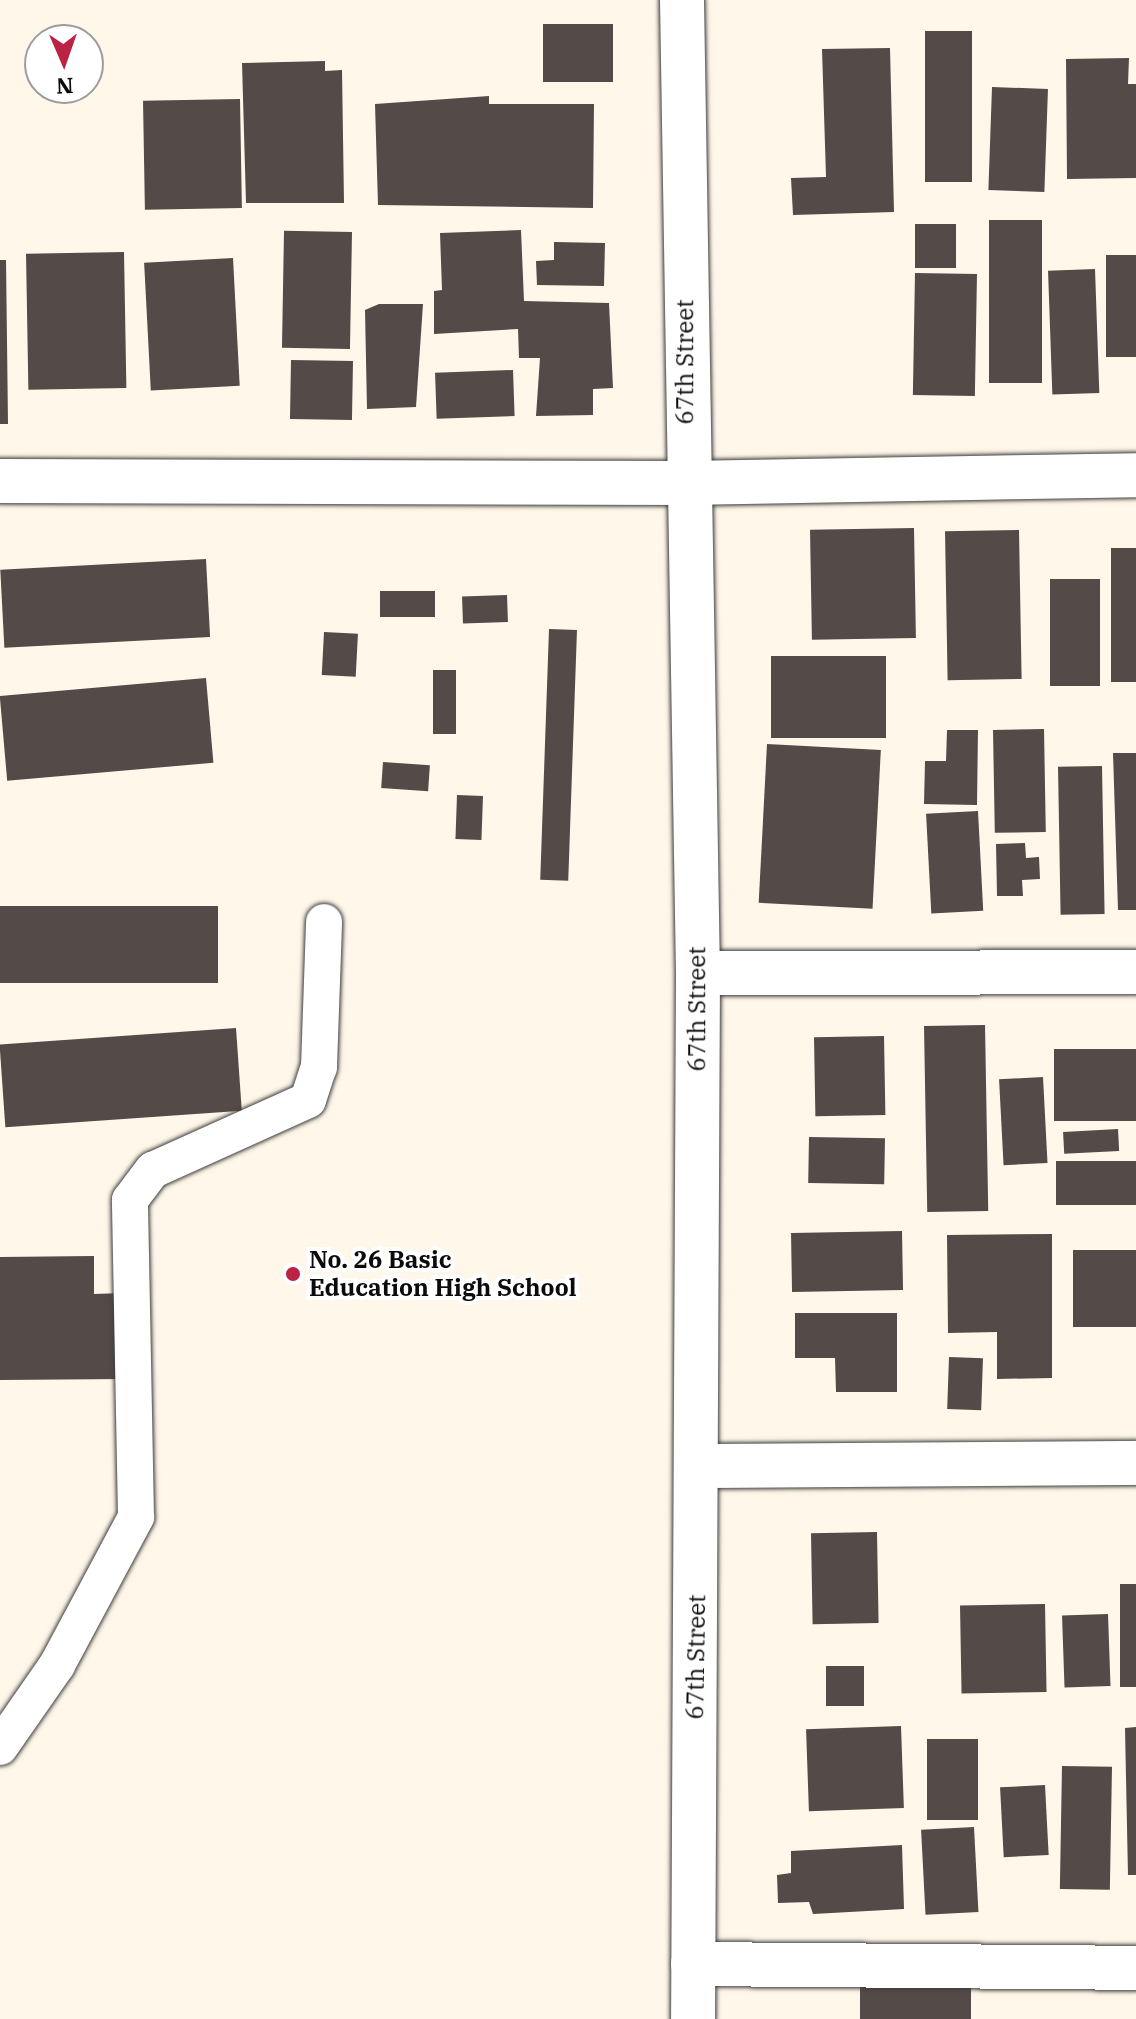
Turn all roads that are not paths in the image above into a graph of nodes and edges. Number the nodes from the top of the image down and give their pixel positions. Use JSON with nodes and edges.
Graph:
{"nodes":[{"id":1,"x":682,"y":0,"type":"edge"},
{"id":2,"x":1136,"y":475,"type":"edge"},
{"id":3,"x":0,"y":481,"type":"edge"},
{"id":4,"x":686,"y":483,"type":"junction"},
{"id":5,"x":324,"y":922,"type":"dead end"},
{"id":6,"x":1136,"y":972,"type":"edge"},
{"id":7,"x":698,"y":973,"type":"junction"},
{"id":8,"x":1136,"y":1463,"type":"edge"},
{"id":9,"x":698,"y":1466,"type":"junction"},
{"id":10,"x":0,"y":1747,"type":"edge"},
{"id":11,"x":693,"y":1964,"type":"junction"},
{"id":12,"x":1136,"y":1968,"type":"edge"},
{"id":13,"x":693,"y":2019,"type":"edge"}],
"edges":[{"from":1,"to":4,"type":"street","name":"67th Street"},
{"from":2,"to":4,"type":"street"},
{"from":3,"to":4,"type":"street"},
{"from":4,"to":7,"type":"street","name":"67th Street"},
{"from":5,"to":10,"type":"lane"},
{"from":6,"to":7,"type":"street"},
{"from":7,"to":9,"type":"street","name":"67th Street"},
{"from":8,"to":9,"type":"street"},
{"from":9,"to":11,"type":"street","name":"67th Street"},
{"from":11,"to":12,"type":"street"},
{"from":11,"to":13,"type":"street","name":"67th Street"}]}
